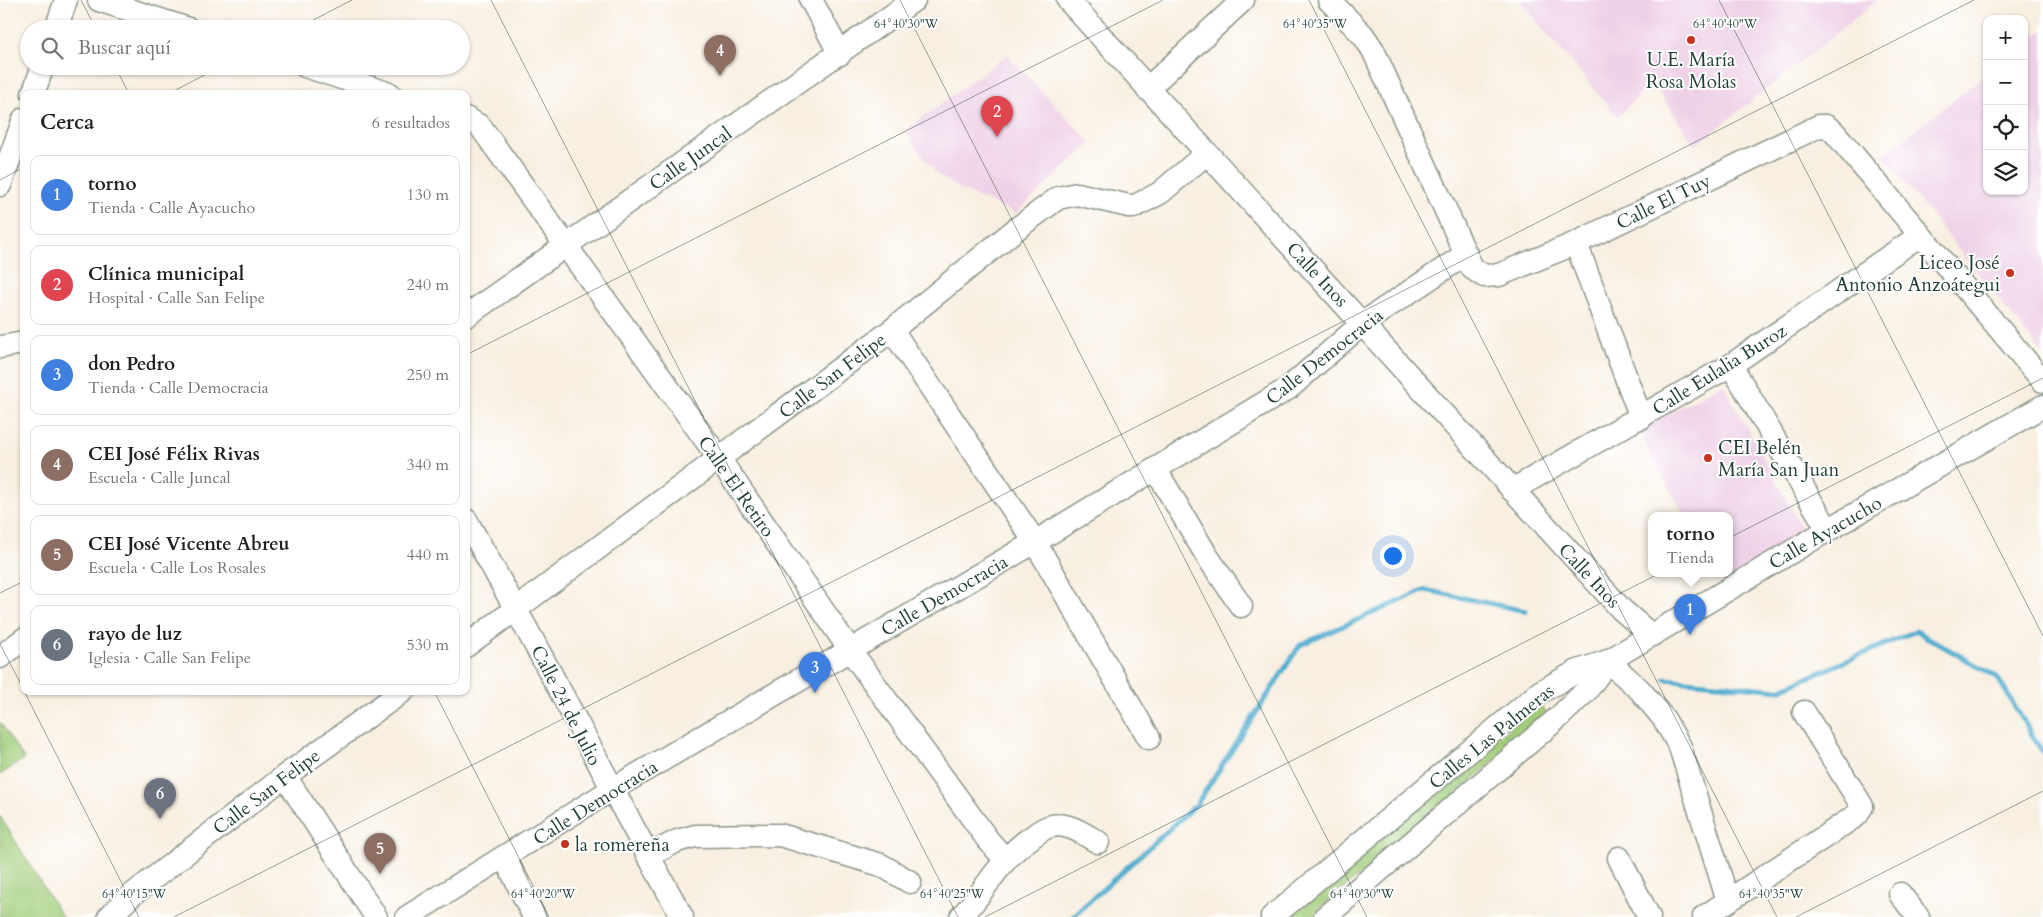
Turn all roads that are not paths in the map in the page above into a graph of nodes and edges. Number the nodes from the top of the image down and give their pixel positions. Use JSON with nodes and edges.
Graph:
{"nodes":[{"id":1,"x":66,"y":0,"type":"edge"},
{"id":2,"x":99,"y":0,"type":"edge"},
{"id":3,"x":811,"y":0,"type":"edge"},
{"id":4,"x":914,"y":0,"type":"edge"},
{"id":5,"x":1068,"y":0,"type":"edge"},
{"id":6,"x":1243,"y":0,"type":"edge"},
{"id":7,"x":1328,"y":0,"type":"edge"},
{"id":8,"x":59,"y":20,"type":"edge"},
{"id":9,"x":160,"y":20,"type":"edge"},
{"id":10,"x":840,"y":54,"type":"junction"},
{"id":11,"x":39,"y":75,"type":"edge"},
{"id":12,"x":332,"y":75,"type":"edge"},
{"id":13,"x":1147,"y":89,"type":"junction"},
{"id":14,"x":34,"y":90,"type":"edge"},
{"id":15,"x":378,"y":90,"type":"edge"},
{"id":16,"x":470,"y":120,"type":"edge"},
{"id":17,"x":20,"y":130,"type":"edge"},
{"id":18,"x":1206,"y":154,"type":"junction"},
{"id":19,"x":0,"y":184,"type":"edge"},
{"id":20,"x":1919,"y":236,"type":"junction"},
{"id":21,"x":1576,"y":243,"type":"junction"},
{"id":22,"x":566,"y":245,"type":"junction"},
{"id":23,"x":1466,"y":254,"type":"junction"},
{"id":24,"x":470,"y":313,"type":"edge"},
{"id":25,"x":1363,"y":323,"type":"junction"},
{"id":26,"x":892,"y":330,"type":"junction"},
{"id":27,"x":20,"y":344,"type":"edge"},
{"id":28,"x":0,"y":347,"type":"edge"},
{"id":29,"x":1731,"y":365,"type":"junction"},
{"id":30,"x":2043,"y":381,"type":"edge"},
{"id":31,"x":2043,"y":406,"type":"edge"},
{"id":32,"x":1641,"y":418,"type":"junction"},
{"id":33,"x":720,"y":460,"type":"junction"},
{"id":34,"x":1156,"y":470,"type":"junction"},
{"id":35,"x":1512,"y":490,"type":"junction"},
{"id":36,"x":470,"y":527,"type":"edge"},
{"id":37,"x":1828,"y":530,"type":"junction"},
{"id":38,"x":1035,"y":542,"type":"junction"},
{"id":39,"x":1242,"y":606,"type":"dead end"},
{"id":40,"x":517,"y":609,"type":"junction"},
{"id":41,"x":1651,"y":635,"type":"junction"},
{"id":42,"x":20,"y":642,"type":"edge"},
{"id":43,"x":470,"y":643,"type":"edge"},
{"id":44,"x":850,"y":650,"type":"junction"},
{"id":45,"x":0,"y":657,"type":"edge"},
{"id":46,"x":1608,"y":661,"type":"junction"},
{"id":47,"x":397,"y":695,"type":"edge"},
{"id":48,"x":1804,"y":712,"type":"dead end"},
{"id":49,"x":1149,"y":738,"type":"dead end"},
{"id":50,"x":284,"y":776,"type":"junction"},
{"id":51,"x":611,"y":790,"type":"junction"},
{"id":52,"x":1098,"y":842,"type":"dead end"},
{"id":53,"x":648,"y":856,"type":"junction"},
{"id":54,"x":505,"y":858,"type":"junction"},
{"id":55,"x":1005,"y":858,"type":"junction"},
{"id":56,"x":1619,"y":858,"type":"dead end"},
{"id":57,"x":910,"y":882,"type":"dead end"},
{"id":58,"x":1900,"y":894,"type":"dead end"},
{"id":59,"x":1728,"y":901,"type":"junction"},
{"id":60,"x":109,"y":917,"type":"edge"},
{"id":61,"x":376,"y":917,"type":"edge"},
{"id":62,"x":407,"y":917,"type":"edge"},
{"id":63,"x":534,"y":917,"type":"edge"},
{"id":64,"x":682,"y":917,"type":"edge"},
{"id":65,"x":961,"y":917,"type":"edge"},
{"id":66,"x":1272,"y":917,"type":"edge"},
{"id":67,"x":1325,"y":917,"type":"edge"},
{"id":68,"x":1649,"y":917,"type":"edge"},
{"id":69,"x":1704,"y":917,"type":"edge"},
{"id":70,"x":1918,"y":917,"type":"edge"}],
"edges":[{"from":1,"to":8,"type":"street"},
{"from":2,"to":9,"type":"street"},
{"from":3,"to":10,"type":"street"},
{"from":4,"to":10,"type":"street","name":"Calle Juncal"},
{"from":5,"to":13,"type":"street","name":"Calle Inos"},
{"from":6,"to":13,"type":"street"},
{"from":7,"to":23,"type":"street","name":"Calle El Tuy"},
{"from":10,"to":22,"type":"street","name":"Calle Juncal"},
{"from":11,"to":14,"type":"street"},
{"from":12,"to":15,"type":"street"},
{"from":13,"to":18,"type":"street","name":"Calle Inos"},
{"from":16,"to":22,"type":"street","name":"Calle El Retiro"},
{"from":17,"to":19,"type":"street"},
{"from":18,"to":25,"type":"street","name":"Calle Inos"},
{"from":18,"to":26,"type":"street","name":"Calle San Felipe"},
{"from":20,"to":21,"type":"street","name":"Calle El Tuy"},
{"from":20,"to":29,"type":"street","name":"Calle Eulalia Buroz"},
{"from":20,"to":30,"type":"street","name":"Calle El Tuy"},
{"from":21,"to":23,"type":"street","name":"Calle El Tuy"},
{"from":21,"to":32,"type":"street"},
{"from":22,"to":24,"type":"street","name":"Calle Juncal"},
{"from":22,"to":33,"type":"street","name":"Calle El Retiro"},
{"from":23,"to":25,"type":"street","name":"Calle Democracia"},
{"from":25,"to":34,"type":"street","name":"Calle Democracia"},
{"from":25,"to":35,"type":"street","name":"Calle Inos"},
{"from":26,"to":33,"type":"street","name":"Calle San Felipe"},
{"from":26,"to":38,"type":"street"},
{"from":27,"to":28,"type":"street"},
{"from":29,"to":32,"type":"street","name":"Calle Eulalia Buroz"},
{"from":29,"to":37,"type":"street"},
{"from":31,"to":37,"type":"street","name":"Calle Ayacucho"},
{"from":32,"to":35,"type":"street","name":"Calle Eulalia Buroz"},
{"from":33,"to":40,"type":"street","name":"Calle San Felipe"},
{"from":33,"to":44,"type":"street","name":"Calle El Retiro"},
{"from":34,"to":38,"type":"street","name":"Calle Democracia"},
{"from":34,"to":39,"type":"street"},
{"from":35,"to":41,"type":"street","name":"Calle Inos"},
{"from":36,"to":40,"type":"street","name":"Calle 24 de Julio"},
{"from":37,"to":41,"type":"street","name":"Calle Ayacucho"},
{"from":38,"to":44,"type":"street","name":"Calle Democracia"},
{"from":38,"to":49,"type":"street"},
{"from":40,"to":43,"type":"street","name":"Calle San Felipe"},
{"from":40,"to":51,"type":"street","name":"Calle 24 de Julio"},
{"from":41,"to":46,"type":"street","name":"Calle Ayacucho"},
{"from":42,"to":45,"type":"street"},
{"from":44,"to":51,"type":"street","name":"Calle Democracia"},
{"from":44,"to":55,"type":"street","name":"Calle El Retiro"},
{"from":46,"to":59,"type":"street"},
{"from":46,"to":66,"type":"street","name":"Calles Las Palmeras"},
{"from":46,"to":67,"type":"street","name":"Calles Las Palmeras"},
{"from":47,"to":50,"type":"street","name":"Calle San Felipe"},
{"from":48,"to":59,"type":"street"},
{"from":50,"to":60,"type":"street","name":"Calle San Felipe"},
{"from":50,"to":61,"type":"street"},
{"from":51,"to":53,"type":"street","name":"Calle 24 de Julio"},
{"from":51,"to":54,"type":"street","name":"Calle Democracia"},
{"from":52,"to":55,"type":"street"},
{"from":53,"to":57,"type":"street"},
{"from":53,"to":64,"type":"street","name":"Calle 24 de Julio"},
{"from":54,"to":62,"type":"street","name":"Calle Democracia"},
{"from":54,"to":63,"type":"street"},
{"from":55,"to":65,"type":"street"},
{"from":56,"to":68,"type":"street"},
{"from":58,"to":70,"type":"street"},
{"from":59,"to":69,"type":"street"}]}
